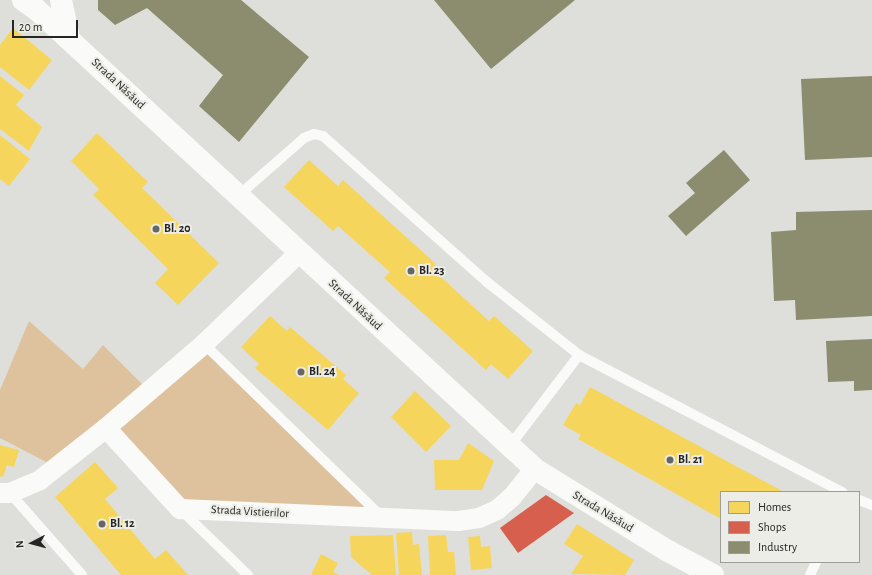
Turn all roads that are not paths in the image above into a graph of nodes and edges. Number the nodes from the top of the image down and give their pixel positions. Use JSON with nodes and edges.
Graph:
{"nodes":[{"id":1,"x":23,"y":0,"type":"edge"},
{"id":2,"x":61,"y":0,"type":"edge"},
{"id":3,"x":69,"y":39,"type":"junction"},
{"id":4,"x":238,"y":196,"type":"junction"},
{"id":5,"x":299,"y":253,"type":"junction"},
{"id":6,"x":204,"y":344,"type":"junction"},
{"id":7,"x":579,"y":355,"type":"junction"},
{"id":8,"x":106,"y":428,"type":"junction"},
{"id":9,"x":509,"y":447,"type":"junction"},
{"id":10,"x":535,"y":469,"type":"junction"},
{"id":11,"x":840,"y":491,"type":"edge"},
{"id":12,"x":5,"y":493,"type":"edge"},
{"id":13,"x":860,"y":500,"type":"edge"},
{"id":14,"x":872,"y":505,"type":"edge"},
{"id":15,"x":180,"y":509,"type":"junction"},
{"id":16,"x":384,"y":519,"type":"junction"},
{"id":17,"x":816,"y":563,"type":"edge"},
{"id":18,"x":701,"y":573,"type":"edge"},
{"id":19,"x":82,"y":575,"type":"edge"},
{"id":20,"x":248,"y":575,"type":"edge"},
{"id":21,"x":810,"y":575,"type":"edge"}],
"edges":[{"from":1,"to":3,"type":"street","name":"Strada Năsăud"},
{"from":2,"to":3,"type":"street"},
{"from":3,"to":4,"type":"street","name":"Strada Năsăud"},
{"from":4,"to":5,"type":"street","name":"Strada Năsăud"},
{"from":4,"to":7,"type":"lane"},
{"from":5,"to":6,"type":"street"},
{"from":5,"to":9,"type":"street","name":"Strada Năsăud"},
{"from":6,"to":8,"type":"street"},
{"from":6,"to":16,"type":"lane"},
{"from":7,"to":9,"type":"lane"},
{"from":7,"to":11,"type":"lane"},
{"from":8,"to":12,"type":"street"},
{"from":8,"to":15,"type":"street"},
{"from":9,"to":10,"type":"street","name":"Strada Năsăud"},
{"from":10,"to":16,"type":"street","name":"Strada Vistierilor"},
{"from":10,"to":18,"type":"street","name":"Strada Năsăud"},
{"from":12,"to":19,"type":"lane"},
{"from":13,"to":14,"type":"lane"},
{"from":15,"to":16,"type":"street","name":"Strada Vistierilor"},
{"from":15,"to":20,"type":"lane"},
{"from":17,"to":21,"type":"lane"}]}
